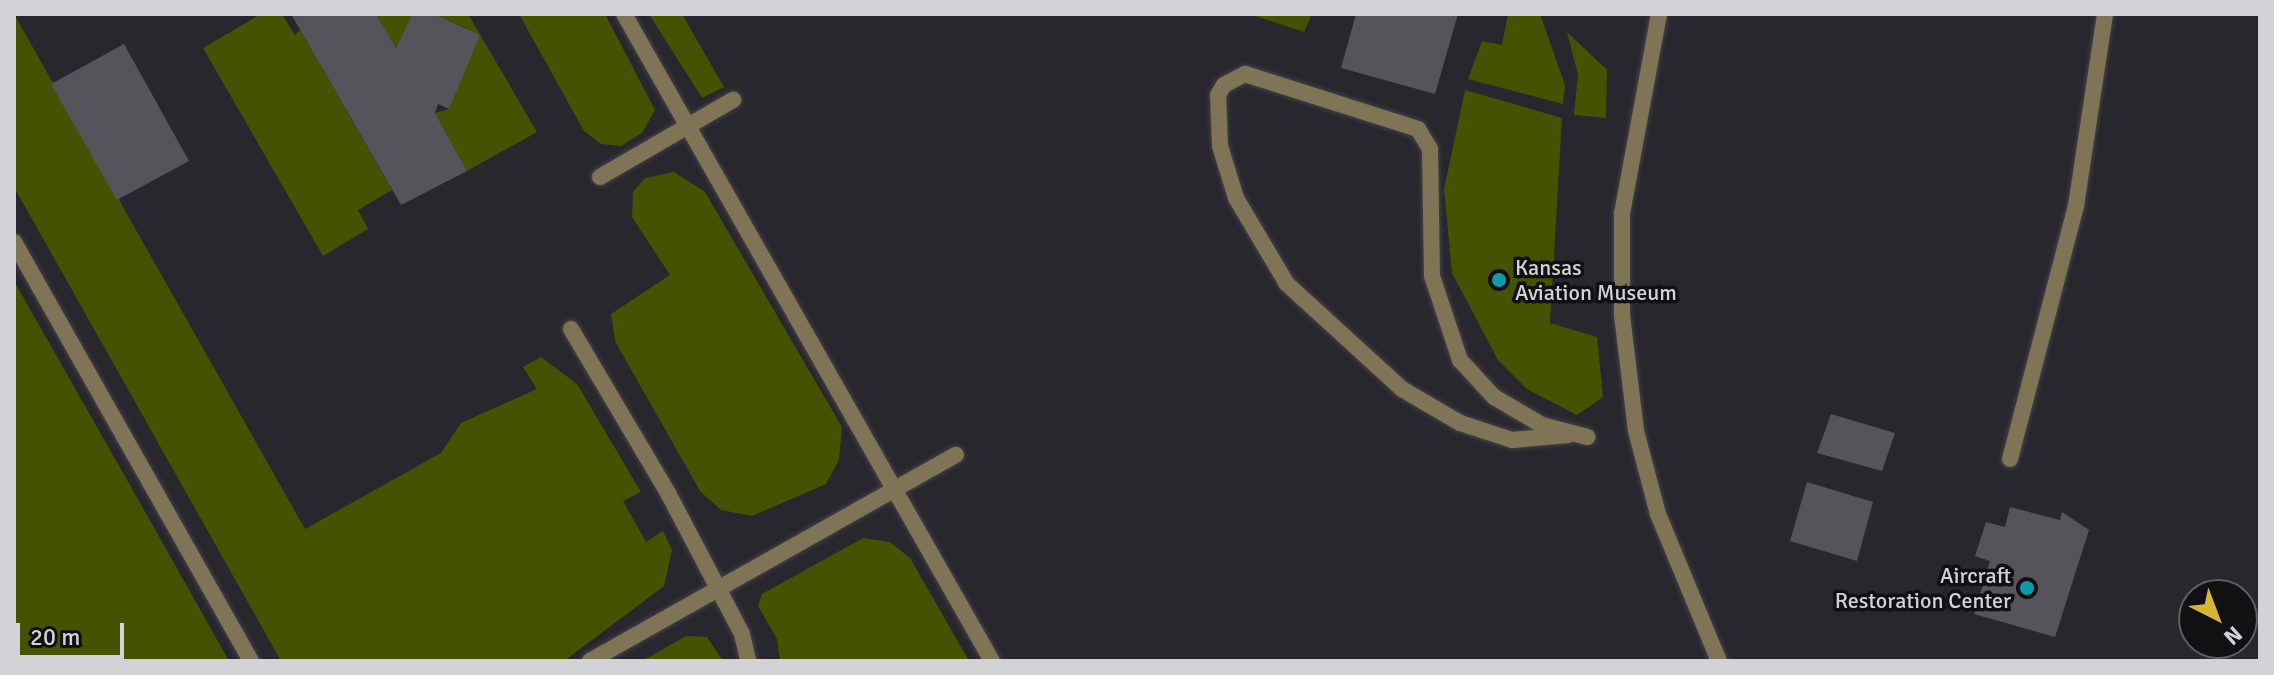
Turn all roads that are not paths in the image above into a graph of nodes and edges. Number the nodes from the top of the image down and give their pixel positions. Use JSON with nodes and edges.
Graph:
{"nodes":[{"id":1,"x":624,"y":14,"type":"edge"},
{"id":2,"x":1659,"y":14,"type":"edge"},
{"id":3,"x":2105,"y":14,"type":"edge"},
{"id":4,"x":733,"y":100,"type":"dead end"},
{"id":5,"x":688,"y":126,"type":"junction"},
{"id":6,"x":600,"y":177,"type":"dead end"},
{"id":7,"x":14,"y":242,"type":"edge"},
{"id":8,"x":571,"y":329,"type":"dead end"},
{"id":9,"x":1568,"y":435,"type":"junction"},
{"id":10,"x":1587,"y":437,"type":"dead end"},
{"id":11,"x":956,"y":455,"type":"dead end"},
{"id":12,"x":2010,"y":459,"type":"dead end"},
{"id":13,"x":895,"y":491,"type":"junction"},
{"id":14,"x":718,"y":589,"type":"junction"},
{"id":15,"x":251,"y":661,"type":"edge"},
{"id":16,"x":590,"y":661,"type":"edge"},
{"id":17,"x":748,"y":661,"type":"edge"},
{"id":18,"x":992,"y":661,"type":"edge"},
{"id":19,"x":1719,"y":661,"type":"edge"}],
"edges":[{"from":1,"to":5,"type":"street"},
{"from":2,"to":19,"type":"street"},
{"from":3,"to":12,"type":"street"},
{"from":4,"to":5,"type":"street"},
{"from":5,"to":6,"type":"street"},
{"from":5,"to":13,"type":"street"},
{"from":7,"to":15,"type":"street"},
{"from":8,"to":14,"type":"street"},
{"from":9,"to":9,"type":"street"},
{"from":9,"to":10,"type":"street"},
{"from":11,"to":13,"type":"street"},
{"from":13,"to":14,"type":"street"},
{"from":13,"to":18,"type":"street"},
{"from":14,"to":16,"type":"street"},
{"from":14,"to":17,"type":"street"}]}
